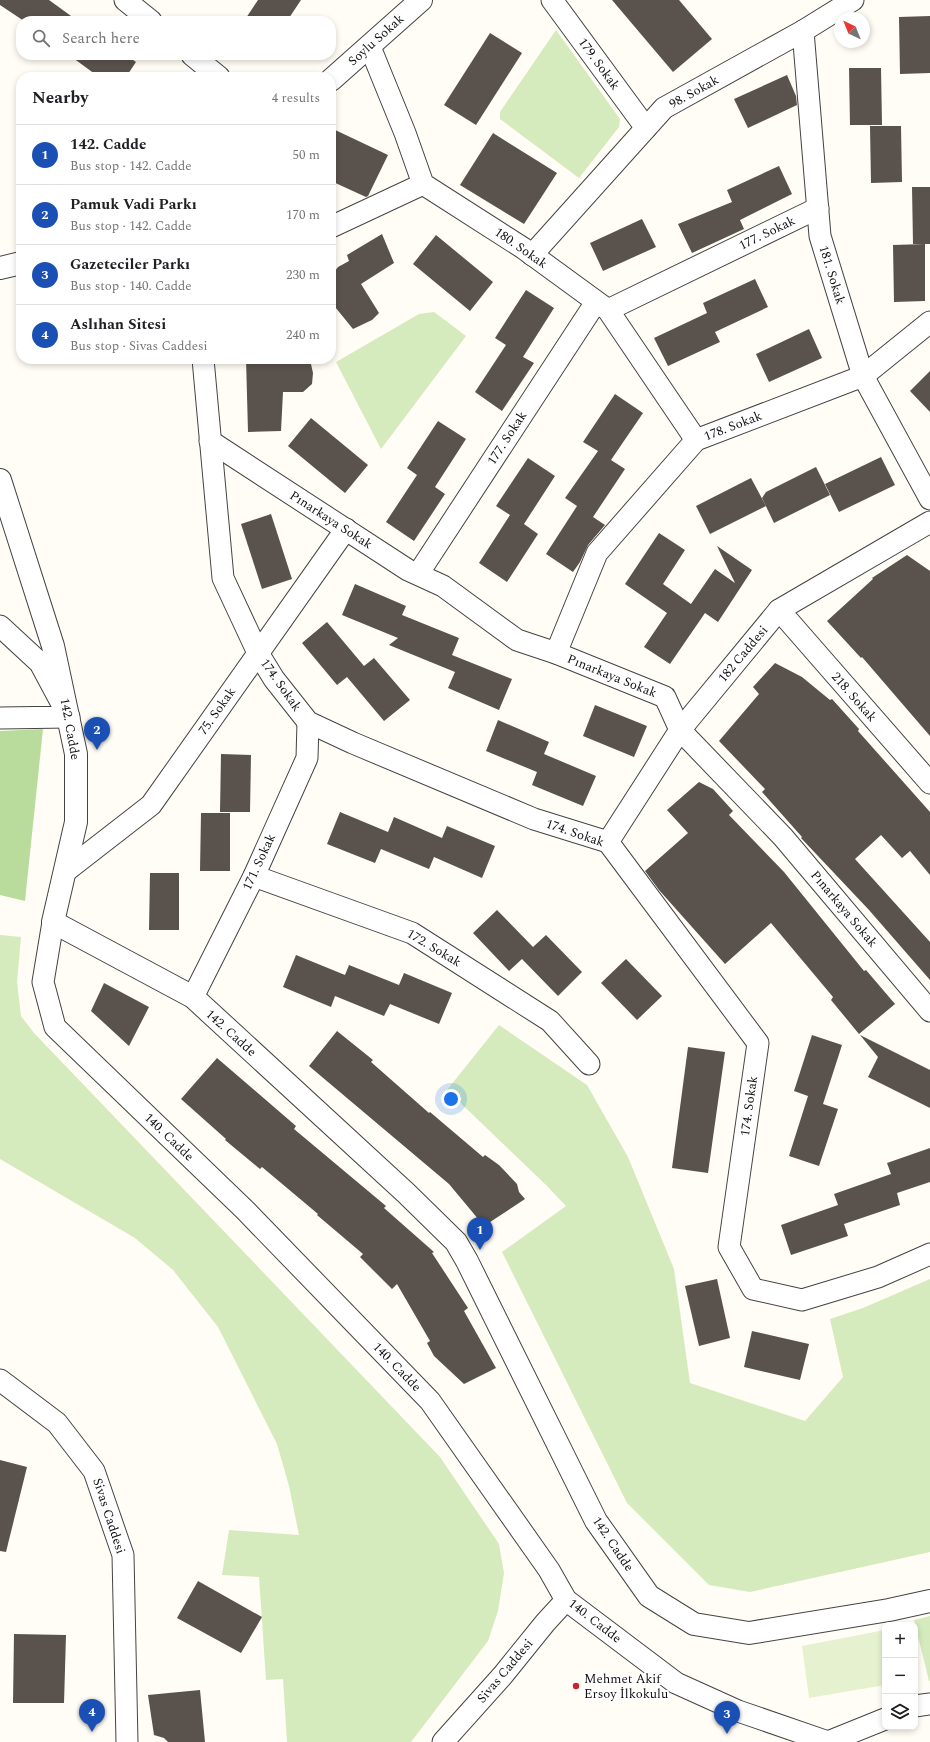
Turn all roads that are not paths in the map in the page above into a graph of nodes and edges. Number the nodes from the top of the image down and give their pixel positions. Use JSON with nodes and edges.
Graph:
{"nodes":[{"id":1,"x":125,"y":0,"type":"edge"},
{"id":2,"x":421,"y":0,"type":"edge"},
{"id":3,"x":552,"y":0,"type":"edge"},
{"id":4,"x":853,"y":0,"type":"edge"},
{"id":5,"x":145,"y":16,"type":"edge"},
{"id":6,"x":803,"y":31,"type":"junction"},
{"id":7,"x":370,"y":47,"type":"junction"},
{"id":8,"x":198,"y":60,"type":"edge"},
{"id":9,"x":213,"y":72,"type":"edge"},
{"id":10,"x":336,"y":76,"type":"edge"},
{"id":11,"x":646,"y":128,"type":"junction"},
{"id":12,"x":423,"y":184,"type":"junction"},
{"id":13,"x":818,"y":208,"type":"junction"},
{"id":14,"x":336,"y":225,"type":"edge"},
{"id":15,"x":532,"y":255,"type":"junction"},
{"id":16,"x":16,"y":264,"type":"edge"},
{"id":17,"x":0,"y":268,"type":"edge"},
{"id":18,"x":602,"y":306,"type":"junction"},
{"id":19,"x":930,"y":322,"type":"edge"},
{"id":20,"x":203,"y":364,"type":"edge"},
{"id":21,"x":863,"y":376,"type":"junction"},
{"id":22,"x":696,"y":440,"type":"junction"},
{"id":23,"x":210,"y":441,"type":"junction"},
{"id":24,"x":0,"y":480,"type":"edge"},
{"id":25,"x":930,"y":499,"type":"edge"},
{"id":26,"x":930,"y":522,"type":"edge"},
{"id":27,"x":346,"y":529,"type":"junction"},
{"id":28,"x":418,"y":574,"type":"junction"},
{"id":29,"x":779,"y":610,"type":"junction"},
{"id":30,"x":0,"y":626,"type":"edge"},
{"id":31,"x":258,"y":653,"type":"junction"},
{"id":32,"x":556,"y":653,"type":"junction"},
{"id":33,"x":69,"y":717,"type":"junction"},
{"id":34,"x":0,"y":718,"type":"edge"},
{"id":35,"x":308,"y":722,"type":"junction"},
{"id":36,"x":680,"y":730,"type":"junction"},
{"id":37,"x":930,"y":783,"type":"edge"},
{"id":38,"x":608,"y":842,"type":"junction"},
{"id":39,"x":66,"y":871,"type":"junction"},
{"id":40,"x":254,"y":876,"type":"junction"},
{"id":41,"x":53,"y":922,"type":"junction"},
{"id":42,"x":192,"y":997,"type":"junction"},
{"id":43,"x":930,"y":1010,"type":"edge"},
{"id":44,"x":589,"y":1064,"type":"dead end"},
{"id":45,"x":930,"y":1254,"type":"edge"},
{"id":46,"x":0,"y":1380,"type":"edge"},
{"id":47,"x":566,"y":1600,"type":"junction"},
{"id":48,"x":930,"y":1601,"type":"edge"},
{"id":49,"x":930,"y":1704,"type":"edge"},
{"id":50,"x":918,"y":1706,"type":"edge"},
{"id":51,"x":882,"y":1720,"type":"edge"},
{"id":52,"x":127,"y":1742,"type":"edge"},
{"id":53,"x":444,"y":1742,"type":"edge"},
{"id":54,"x":828,"y":1742,"type":"edge"}],
"edges":[{"from":1,"to":5,"type":"street"},
{"from":2,"to":7,"type":"street","name":"Soylu Sokak"},
{"from":3,"to":11,"type":"street","name":"179. Sokak"},
{"from":4,"to":6,"type":"street","name":"98. Sokak"},
{"from":6,"to":11,"type":"street","name":"98. Sokak"},
{"from":6,"to":13,"type":"street","name":"181. Sokak"},
{"from":7,"to":10,"type":"street","name":"Soylu Sokak"},
{"from":7,"to":12,"type":"street"},
{"from":8,"to":9,"type":"street"},
{"from":11,"to":15,"type":"street","name":"98. Sokak"},
{"from":12,"to":14,"type":"street"},
{"from":12,"to":15,"type":"street","name":"180. Sokak"},
{"from":13,"to":18,"type":"street","name":"177. Sokak"},
{"from":13,"to":21,"type":"street","name":"181. Sokak"},
{"from":15,"to":18,"type":"street","name":"180. Sokak"},
{"from":16,"to":17,"type":"street"},
{"from":18,"to":22,"type":"street","name":"180. Sokak"},
{"from":18,"to":28,"type":"street","name":"177. Sokak"},
{"from":19,"to":21,"type":"street","name":"178. Sokak"},
{"from":20,"to":23,"type":"street","name":"174. Sokak"},
{"from":21,"to":22,"type":"street","name":"178. Sokak"},
{"from":21,"to":25,"type":"street","name":"181. Sokak"},
{"from":22,"to":32,"type":"street","name":"178. Sokak"},
{"from":23,"to":27,"type":"street","name":"Pınarkaya Sokak"},
{"from":23,"to":31,"type":"street","name":"174. Sokak"},
{"from":24,"to":33,"type":"street","name":"142. Cadde"},
{"from":26,"to":29,"type":"street","name":"182 Caddesi"},
{"from":27,"to":28,"type":"street","name":"Pınarkaya Sokak"},
{"from":27,"to":31,"type":"street","name":"75. Sokak"},
{"from":28,"to":32,"type":"street","name":"Pınarkaya Sokak"},
{"from":29,"to":36,"type":"street","name":"182 Caddesi"},
{"from":29,"to":37,"type":"street","name":"218. Sokak"},
{"from":30,"to":33,"type":"street"},
{"from":31,"to":35,"type":"street","name":"174. Sokak"},
{"from":31,"to":39,"type":"street","name":"75. Sokak"},
{"from":32,"to":36,"type":"street","name":"Pınarkaya Sokak"},
{"from":33,"to":34,"type":"street"},
{"from":33,"to":39,"type":"street","name":"142. Cadde"},
{"from":35,"to":38,"type":"street","name":"174. Sokak"},
{"from":35,"to":40,"type":"street","name":"171. Sokak"},
{"from":36,"to":38,"type":"street","name":"182 Caddesi"},
{"from":36,"to":43,"type":"street","name":"Pınarkaya Sokak"},
{"from":38,"to":45,"type":"street","name":"174. Sokak"},
{"from":39,"to":41,"type":"street","name":"142. Cadde"},
{"from":40,"to":42,"type":"street","name":"171. Sokak"},
{"from":40,"to":44,"type":"street","name":"172. Sokak"},
{"from":41,"to":42,"type":"street","name":"142. Cadde"},
{"from":41,"to":47,"type":"street","name":"140. Cadde"},
{"from":42,"to":48,"type":"street","name":"142. Cadde"},
{"from":46,"to":52,"type":"street","name":"Sivas Caddesi"},
{"from":47,"to":53,"type":"street","name":"Sivas Caddesi"},
{"from":47,"to":54,"type":"street","name":"140. Cadde"},
{"from":49,"to":50,"type":"street"},
{"from":51,"to":54,"type":"street"}]}
